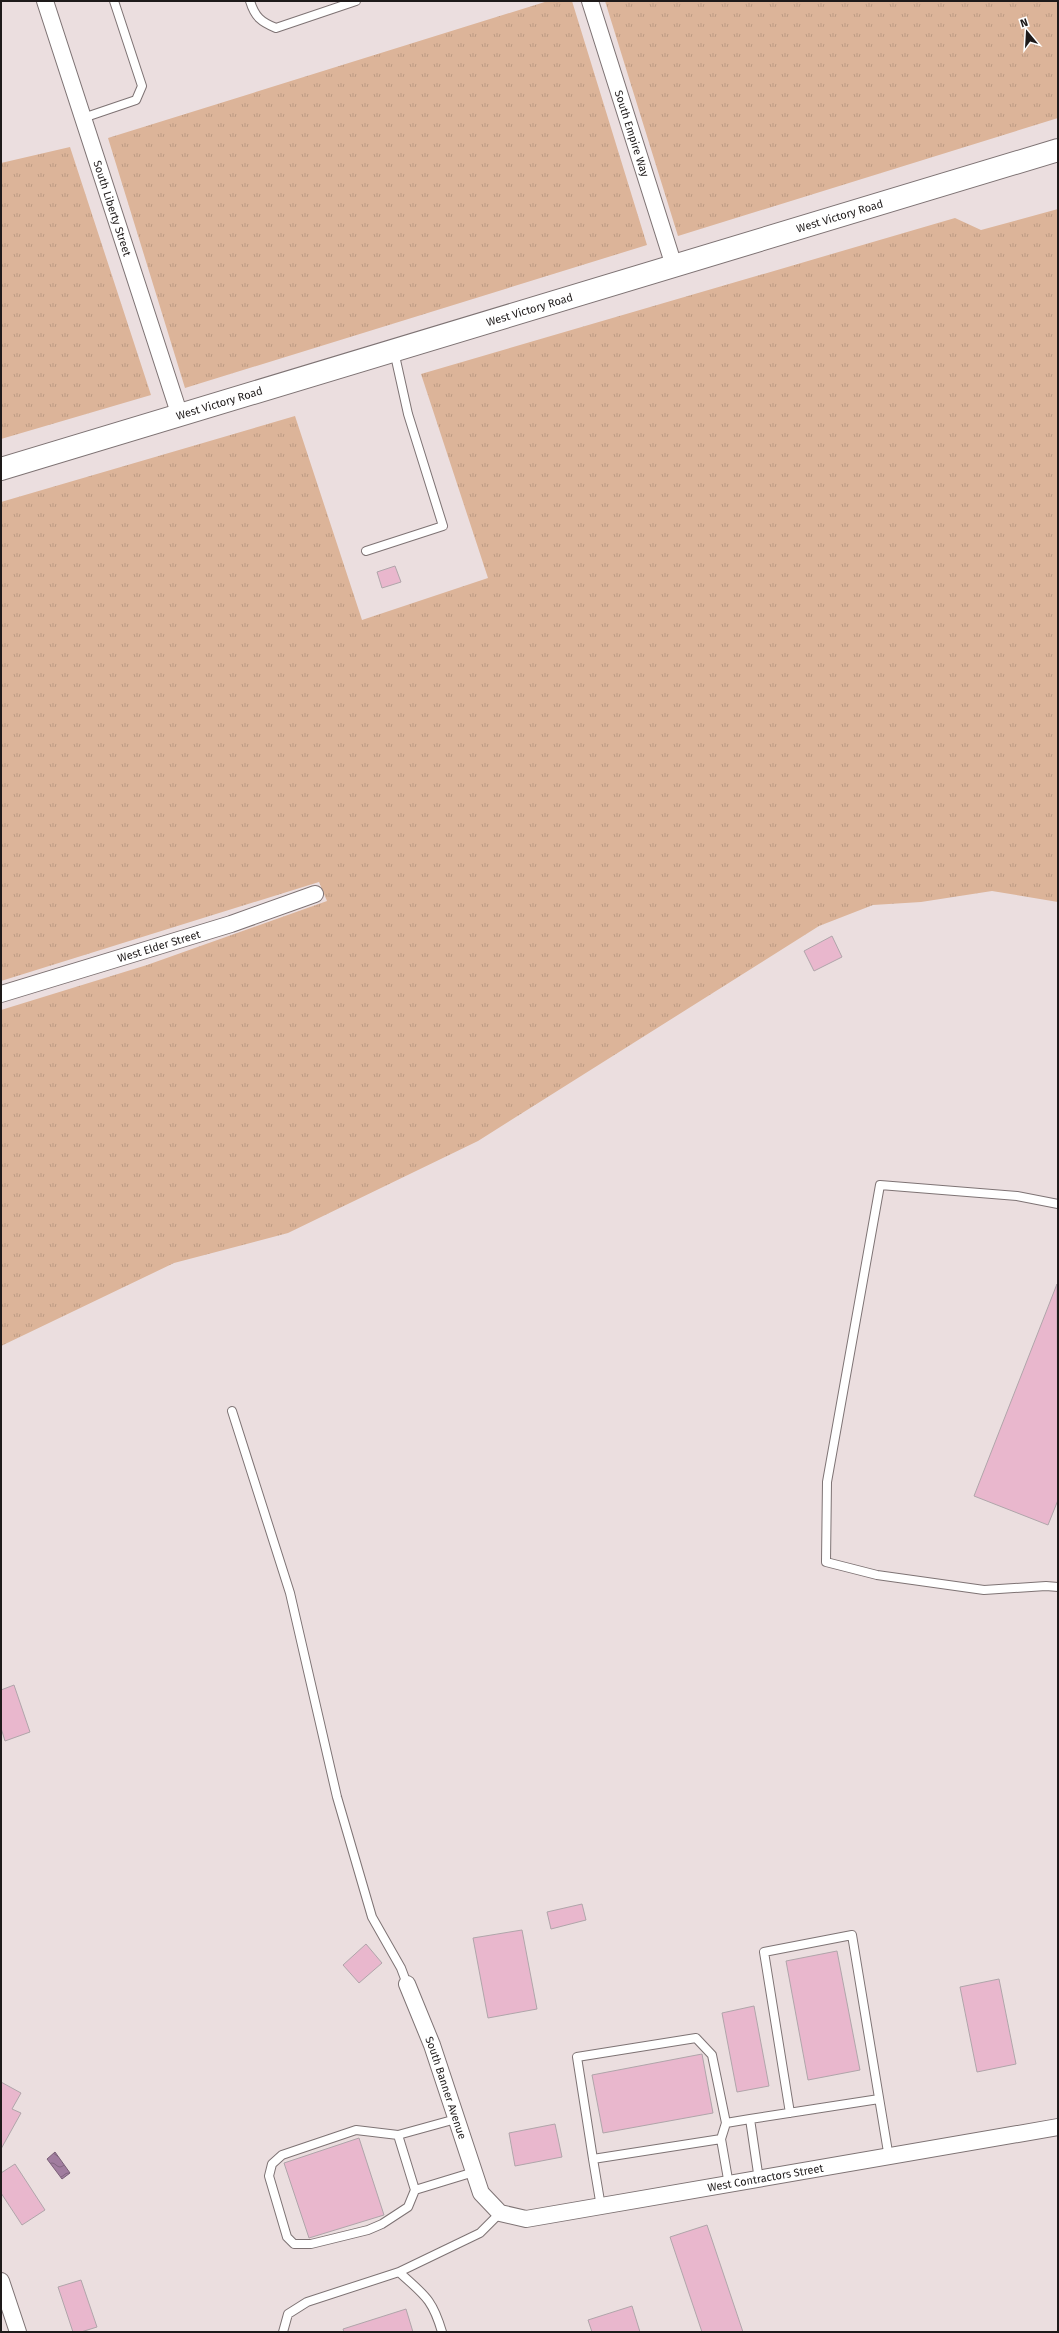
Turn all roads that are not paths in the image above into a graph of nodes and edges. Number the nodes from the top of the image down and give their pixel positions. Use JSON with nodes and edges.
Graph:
{"nodes":[{"id":1,"x":45,"y":1,"type":"edge"},
{"id":2,"x":114,"y":1,"type":"edge"},
{"id":3,"x":250,"y":1,"type":"edge"},
{"id":4,"x":356,"y":1,"type":"edge"},
{"id":5,"x":590,"y":1,"type":"edge"},
{"id":6,"x":83,"y":118,"type":"junction"},
{"id":7,"x":1058,"y":150,"type":"edge"},
{"id":8,"x":674,"y":266,"type":"junction"},
{"id":9,"x":394,"y":352,"type":"junction"},
{"id":10,"x":180,"y":416,"type":"junction"},
{"id":11,"x":1,"y":469,"type":"edge"},
{"id":12,"x":366,"y":551,"type":"dead end"},
{"id":13,"x":315,"y":894,"type":"dead end"},
{"id":14,"x":1,"y":994,"type":"edge"},
{"id":15,"x":1058,"y":1204,"type":"edge"},
{"id":16,"x":232,"y":1411,"type":"dead end"},
{"id":17,"x":1058,"y":1587,"type":"edge"},
{"id":18,"x":407,"y":1984,"type":"joint"},
{"id":19,"x":879,"y":2099,"type":"junction"},
{"id":20,"x":790,"y":2112,"type":"junction"},
{"id":21,"x":456,"y":2119,"type":"junction"},
{"id":22,"x":750,"y":2119,"type":"junction"},
{"id":23,"x":726,"y":2123,"type":"junction"},
{"id":24,"x":1058,"y":2127,"type":"edge"},
{"id":25,"x":398,"y":2135,"type":"junction"},
{"id":26,"x":721,"y":2139,"type":"junction"},
{"id":27,"x":889,"y":2158,"type":"junction"},
{"id":28,"x":593,"y":2159,"type":"junction"},
{"id":29,"x":474,"y":2172,"type":"junction"},
{"id":30,"x":759,"y":2180,"type":"junction"},
{"id":31,"x":730,"y":2185,"type":"junction"},
{"id":32,"x":415,"y":2190,"type":"junction"},
{"id":33,"x":480,"y":2193,"type":"joint"},
{"id":34,"x":601,"y":2207,"type":"junction"},
{"id":35,"x":500,"y":2213,"type":"junction"},
{"id":36,"x":399,"y":2272,"type":"junction"},
{"id":37,"x":1,"y":2281,"type":"edge"},
{"id":38,"x":18,"y":2332,"type":"edge"},
{"id":39,"x":283,"y":2332,"type":"edge"},
{"id":40,"x":442,"y":2332,"type":"edge"}],
"edges":[{"from":1,"to":6,"type":"street","name":"South Liberty Street"},
{"from":2,"to":6,"type":"lane"},
{"from":3,"to":4,"type":"lane"},
{"from":5,"to":8,"type":"street","name":"South Empire Way"},
{"from":6,"to":10,"type":"street","name":"South Liberty Street"},
{"from":7,"to":8,"type":"main road","name":"West Victory Road"},
{"from":8,"to":9,"type":"main road","name":"West Victory Road"},
{"from":9,"to":10,"type":"main road","name":"West Victory Road"},
{"from":9,"to":12,"type":"lane"},
{"from":10,"to":11,"type":"main road","name":"West Victory Road"},
{"from":13,"to":14,"type":"street","name":"West Elder Street"},
{"from":15,"to":17,"type":"lane"},
{"from":16,"to":18,"type":"lane"},
{"from":18,"to":21,"type":"street","name":"South Banner Avenue"},
{"from":19,"to":20,"type":"lane"},
{"from":19,"to":20,"type":"lane"},
{"from":19,"to":27,"type":"lane"},
{"from":20,"to":22,"type":"lane"},
{"from":21,"to":25,"type":"lane"},
{"from":21,"to":29,"type":"street","name":"South Banner Avenue"},
{"from":22,"to":23,"type":"lane"},
{"from":22,"to":30,"type":"lane"},
{"from":23,"to":26,"type":"lane"},
{"from":23,"to":28,"type":"lane"},
{"from":24,"to":27,"type":"street","name":"West Contractors Street"},
{"from":25,"to":32,"type":"lane"},
{"from":25,"to":32,"type":"lane"},
{"from":26,"to":28,"type":"lane"},
{"from":26,"to":31,"type":"lane"},
{"from":27,"to":30,"type":"street","name":"West Contractors Street"},
{"from":28,"to":34,"type":"lane"},
{"from":29,"to":32,"type":"lane"},
{"from":29,"to":33,"type":"street","name":"South Banner Avenue"},
{"from":30,"to":31,"type":"street","name":"West Contractors Street"},
{"from":31,"to":34,"type":"street","name":"West Contractors Street"},
{"from":33,"to":35,"type":"street","name":"West Contractors Street"},
{"from":34,"to":35,"type":"street","name":"West Contractors Street"},
{"from":35,"to":36,"type":"lane"},
{"from":36,"to":39,"type":"lane"},
{"from":36,"to":40,"type":"lane"},
{"from":37,"to":38,"type":"street"}]}
